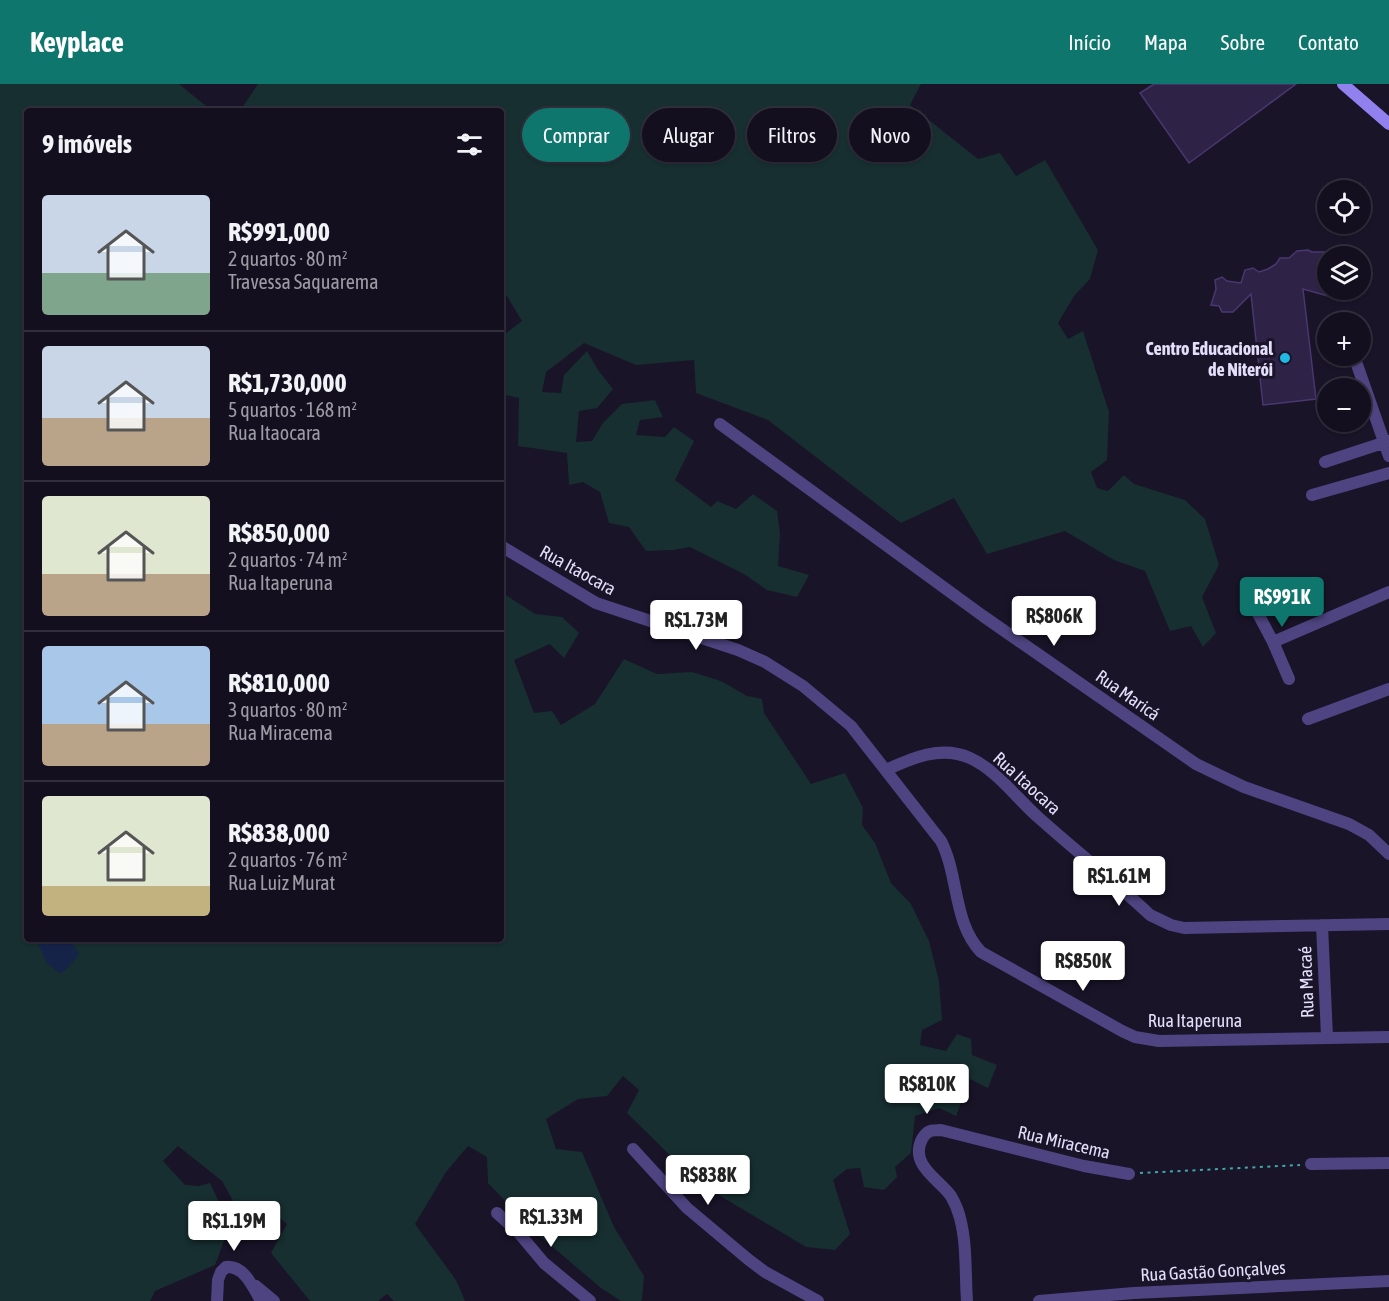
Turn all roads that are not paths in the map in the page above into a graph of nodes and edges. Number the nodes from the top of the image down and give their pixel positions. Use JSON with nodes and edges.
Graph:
{"nodes":[{"id":1,"x":1343,"y":84,"type":"edge"},
{"id":2,"x":1389,"y":124,"type":"edge"},
{"id":3,"x":1358,"y":366,"type":"edge"},
{"id":4,"x":720,"y":424,"type":"dead end"},
{"id":5,"x":1387,"y":442,"type":"edge"},
{"id":6,"x":1389,"y":456,"type":"edge"},
{"id":7,"x":1325,"y":462,"type":"dead end"},
{"id":8,"x":1389,"y":473,"type":"edge"},
{"id":9,"x":1312,"y":495,"type":"dead end"},
{"id":10,"x":504,"y":548,"type":"edge"},
{"id":11,"x":1245,"y":591,"type":"dead end"},
{"id":12,"x":1389,"y":592,"type":"edge"},
{"id":13,"x":1273,"y":642,"type":"junction"},
{"id":14,"x":1289,"y":679,"type":"dead end"},
{"id":15,"x":1389,"y":689,"type":"edge"},
{"id":16,"x":1308,"y":719,"type":"dead end"},
{"id":17,"x":886,"y":770,"type":"junction"},
{"id":18,"x":1389,"y":854,"type":"edge"},
{"id":19,"x":1389,"y":924,"type":"edge"},
{"id":20,"x":1322,"y":925,"type":"junction"},
{"id":21,"x":1327,"y":1037,"type":"junction"},
{"id":22,"x":1389,"y":1037,"type":"edge"},
{"id":23,"x":633,"y":1149,"type":"dead end"},
{"id":24,"x":1389,"y":1163,"type":"edge"},
{"id":25,"x":1311,"y":1164,"type":"road end"},
{"id":26,"x":1129,"y":1174,"type":"road end"},
{"id":27,"x":497,"y":1213,"type":"dead end"},
{"id":28,"x":248,"y":1280,"type":"junction"},
{"id":29,"x":1389,"y":1281,"type":"edge"},
{"id":30,"x":217,"y":1301,"type":"edge"},
{"id":31,"x":261,"y":1301,"type":"edge"},
{"id":32,"x":274,"y":1301,"type":"edge"},
{"id":33,"x":590,"y":1301,"type":"edge"},
{"id":34,"x":818,"y":1301,"type":"edge"},
{"id":35,"x":967,"y":1301,"type":"edge"},
{"id":36,"x":1039,"y":1301,"type":"edge"}],
"edges":[{"from":1,"to":2,"type":"main road"},
{"from":3,"to":5,"type":"street"},
{"from":4,"to":18,"type":"street","name":"Rua Maricá"},
{"from":5,"to":6,"type":"street"},
{"from":5,"to":7,"type":"street"},
{"from":8,"to":9,"type":"street"},
{"from":10,"to":17,"type":"street","name":"Rua Itaocara"},
{"from":11,"to":13,"type":"street"},
{"from":12,"to":13,"type":"street"},
{"from":13,"to":14,"type":"street"},
{"from":15,"to":16,"type":"street"},
{"from":17,"to":20,"type":"street","name":"Rua Itaocara"},
{"from":17,"to":21,"type":"street","name":"Rua Itaperuna"},
{"from":19,"to":20,"type":"street","name":"Rua Itaocara"},
{"from":20,"to":21,"type":"street","name":"Rua Macaé"},
{"from":21,"to":22,"type":"street","name":"Rua Itaperuna"},
{"from":23,"to":34,"type":"street"},
{"from":24,"to":25,"type":"street"},
{"from":26,"to":35,"type":"street","name":"Rua Miracema"},
{"from":27,"to":33,"type":"street"},
{"from":28,"to":30,"type":"street"},
{"from":28,"to":31,"type":"street"},
{"from":28,"to":32,"type":"street"},
{"from":29,"to":36,"type":"street","name":"Rua Gastão Gonçalves"}]}
